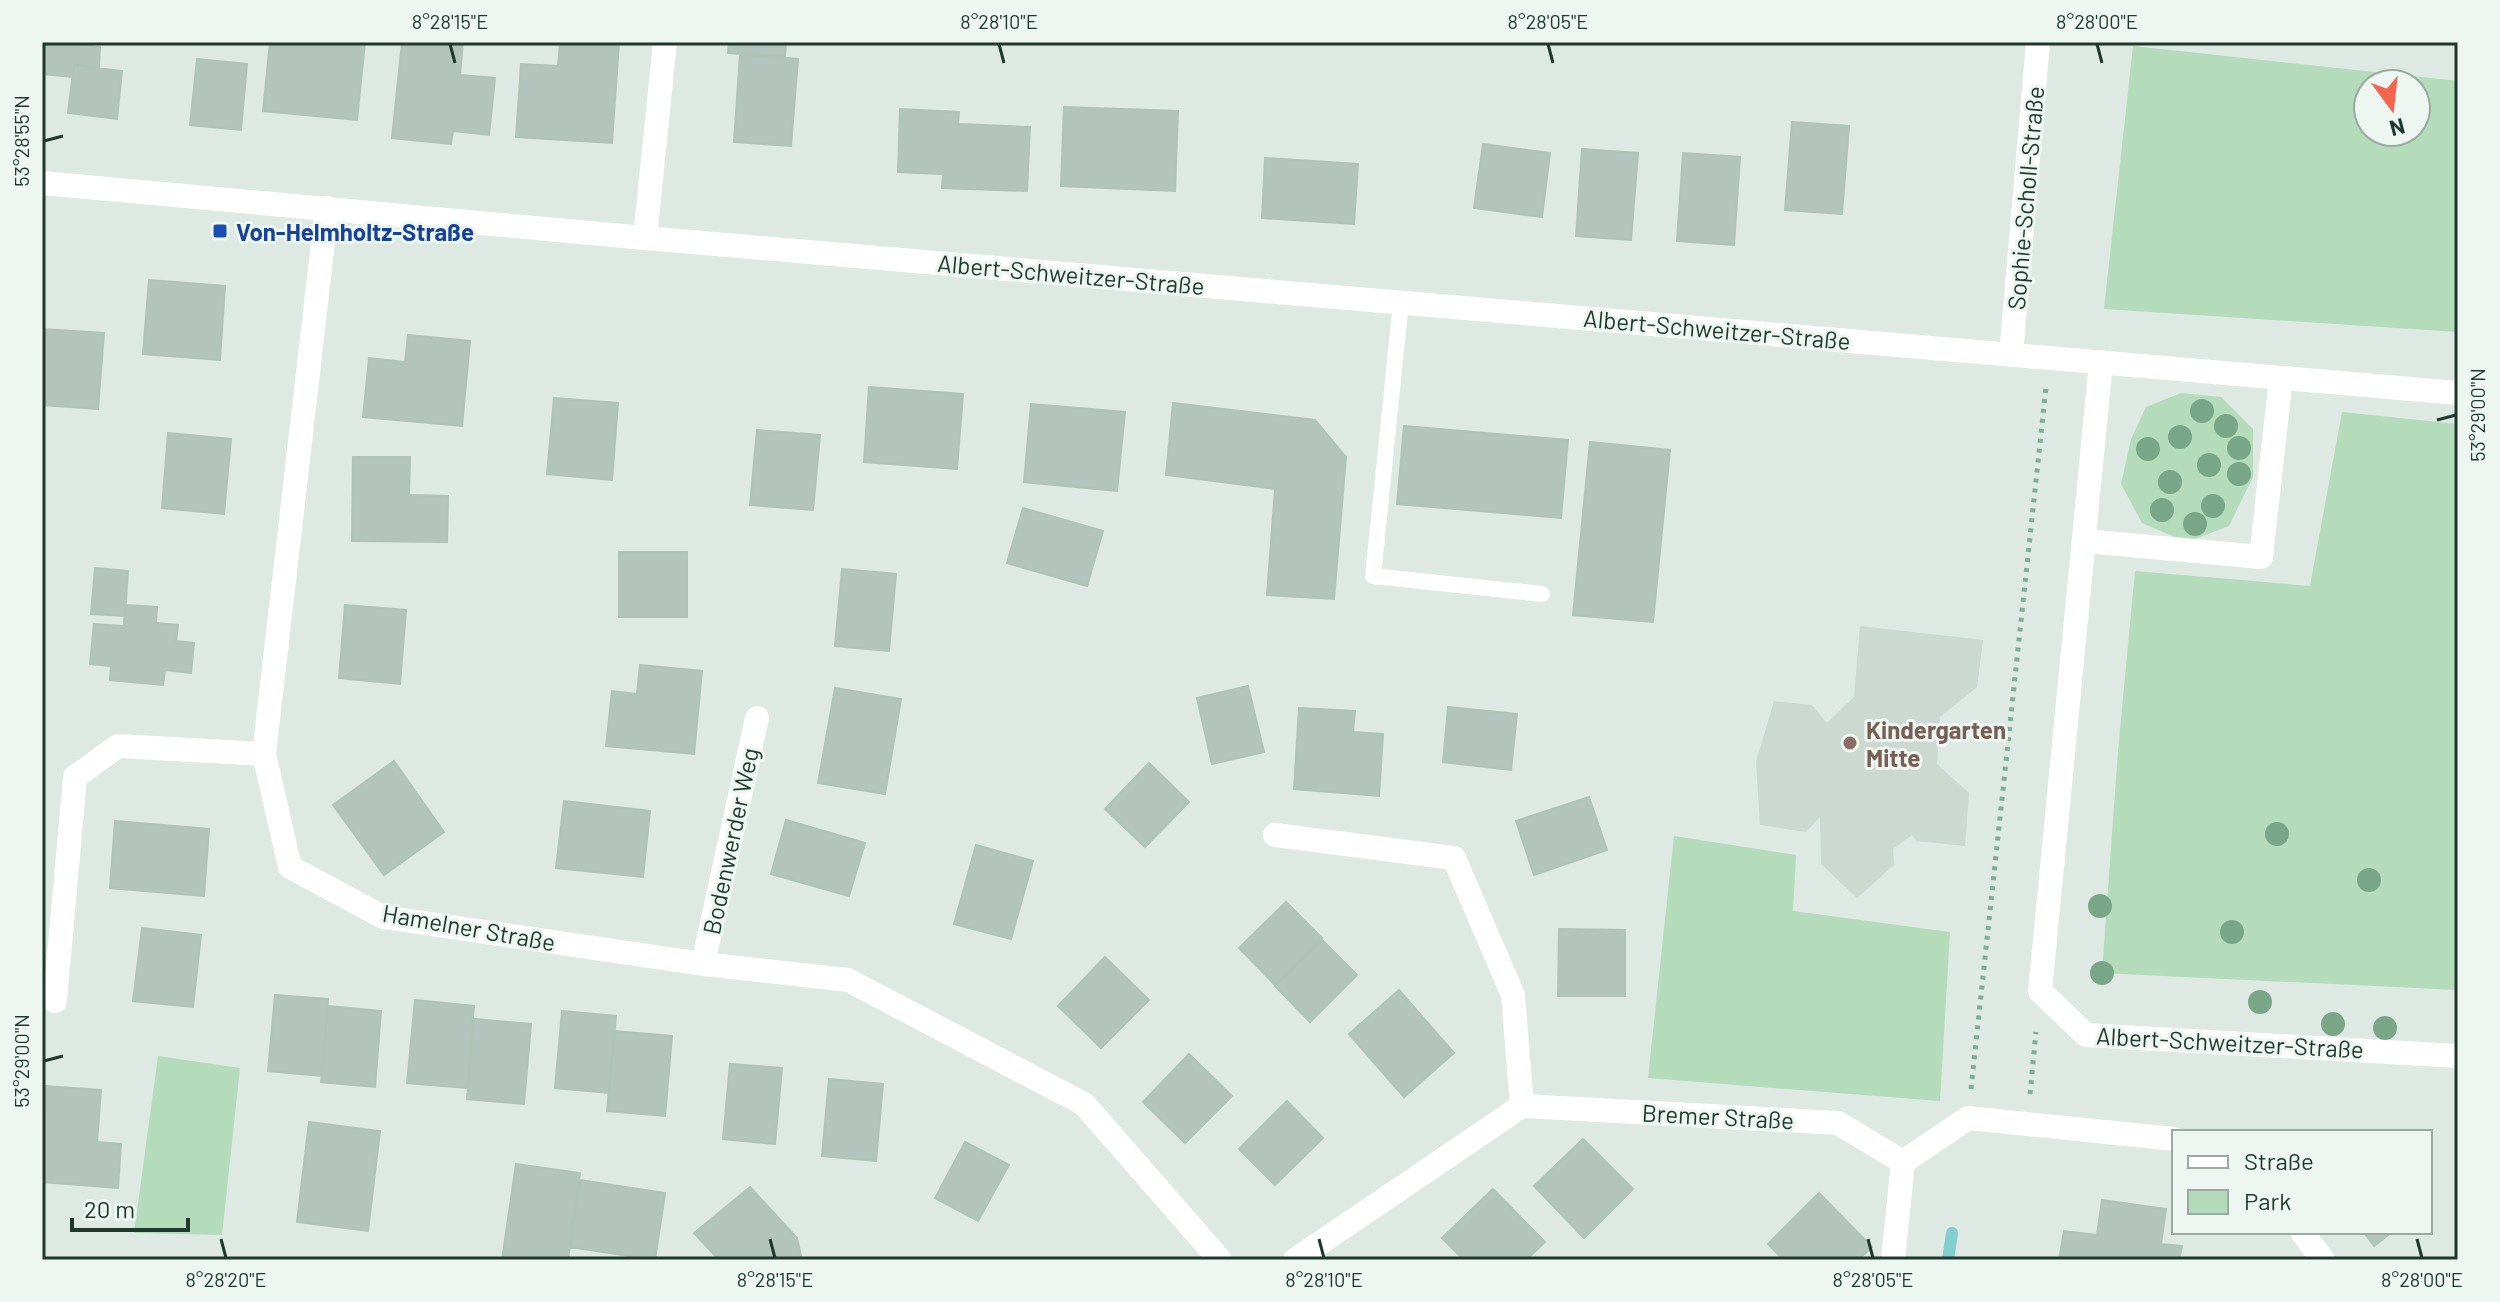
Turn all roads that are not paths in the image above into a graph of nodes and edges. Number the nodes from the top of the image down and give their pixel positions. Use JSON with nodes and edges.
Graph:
{"nodes":[{"id":1,"x":665,"y":42,"type":"edge"},
{"id":2,"x":2038,"y":42,"type":"edge"},
{"id":3,"x":42,"y":183,"type":"edge"},
{"id":4,"x":327,"y":208,"type":"junction"},
{"id":5,"x":645,"y":238,"type":"junction"},
{"id":6,"x":1401,"y":302,"type":"junction"},
{"id":7,"x":2011,"y":355,"type":"junction"},
{"id":8,"x":2101,"y":362,"type":"junction"},
{"id":9,"x":2281,"y":378,"type":"junction"},
{"id":10,"x":2458,"y":393,"type":"edge"},
{"id":11,"x":2085,"y":541,"type":"junction"},
{"id":12,"x":1542,"y":594,"type":"dead end"},
{"id":13,"x":757,"y":718,"type":"dead end"},
{"id":14,"x":264,"y":754,"type":"junction"},
{"id":15,"x":1275,"y":835,"type":"dead end"},
{"id":16,"x":703,"y":964,"type":"junction"},
{"id":17,"x":55,"y":1001,"type":"dead end"},
{"id":18,"x":2458,"y":1056,"type":"edge"},
{"id":19,"x":1522,"y":1106,"type":"junction"},
{"id":20,"x":2172,"y":1139,"type":"edge"},
{"id":21,"x":1903,"y":1162,"type":"junction"},
{"id":22,"x":2304,"y":1234,"type":"edge"},
{"id":23,"x":1220,"y":1260,"type":"edge"},
{"id":24,"x":1295,"y":1260,"type":"edge"},
{"id":25,"x":1893,"y":1260,"type":"edge"},
{"id":26,"x":2323,"y":1260,"type":"edge"}],
"edges":[{"from":1,"to":5,"type":"street"},
{"from":2,"to":7,"type":"street","name":"Sophie-Scholl-Straße"},
{"from":3,"to":4,"type":"street","name":"Albert-Schweitzer-Straße"},
{"from":4,"to":5,"type":"street","name":"Albert-Schweitzer-Straße"},
{"from":4,"to":14,"type":"street","name":"Hamelner Straße"},
{"from":5,"to":6,"type":"street","name":"Albert-Schweitzer-Straße"},
{"from":6,"to":7,"type":"street","name":"Albert-Schweitzer-Straße"},
{"from":6,"to":12,"type":"lane"},
{"from":7,"to":8,"type":"street","name":"Albert-Schweitzer-Straße"},
{"from":8,"to":9,"type":"street","name":"Albert-Schweitzer-Straße"},
{"from":8,"to":11,"type":"street"},
{"from":9,"to":10,"type":"street","name":"Albert-Schweitzer-Straße"},
{"from":9,"to":11,"type":"street"},
{"from":11,"to":18,"type":"street","name":"Albert-Schweitzer-Straße"},
{"from":13,"to":16,"type":"street","name":"Bodenwerder Weg"},
{"from":14,"to":16,"type":"street","name":"Hamelner Straße"},
{"from":14,"to":17,"type":"street"},
{"from":15,"to":19,"type":"street"},
{"from":16,"to":23,"type":"street","name":"Hamelner Straße"},
{"from":19,"to":21,"type":"street","name":"Bremer Straße"},
{"from":19,"to":24,"type":"street"},
{"from":20,"to":21,"type":"street"},
{"from":21,"to":25,"type":"street"},
{"from":22,"to":26,"type":"street"}]}
